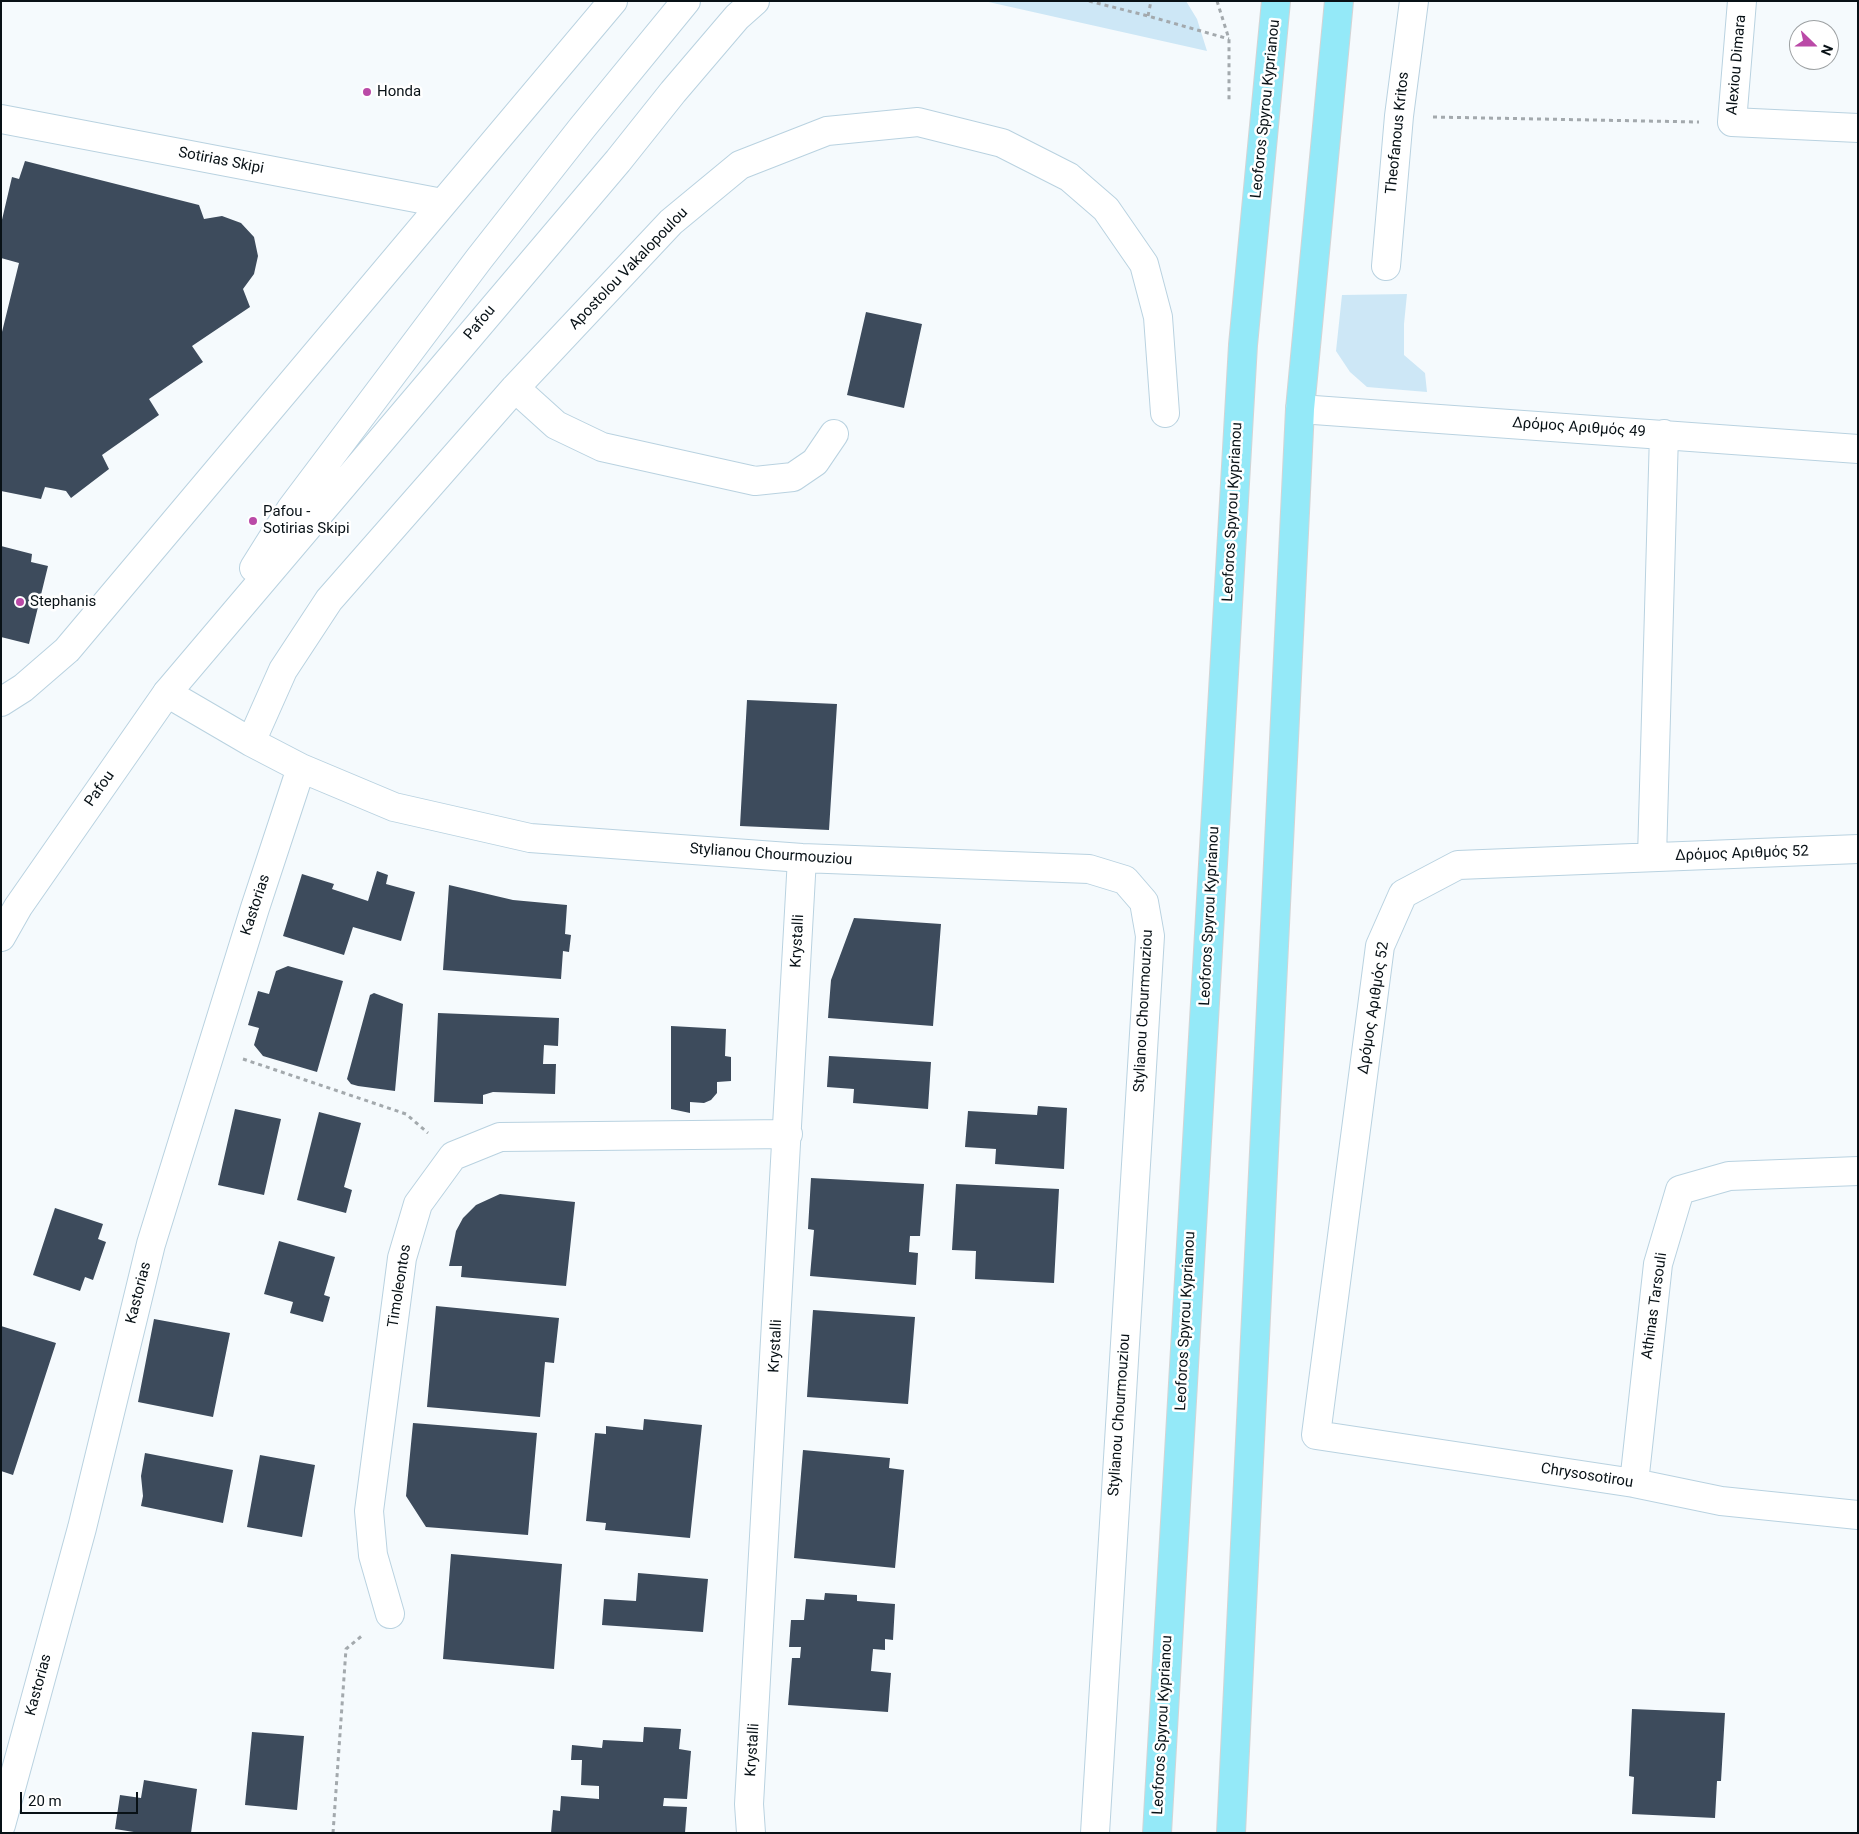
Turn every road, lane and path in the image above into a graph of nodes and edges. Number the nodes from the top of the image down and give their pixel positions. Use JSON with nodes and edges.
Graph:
{"nodes":[{"id":1,"x":613,"y":1,"type":"edge"},
{"id":2,"x":686,"y":1,"type":"edge"},
{"id":3,"x":755,"y":1,"type":"edge"},
{"id":4,"x":1089,"y":1,"type":"edge"},
{"id":5,"x":1150,"y":1,"type":"edge"},
{"id":6,"x":1217,"y":1,"type":"edge"},
{"id":7,"x":1258,"y":1,"type":"edge"},
{"id":8,"x":1276,"y":1,"type":"edge"},
{"id":9,"x":1339,"y":1,"type":"edge"},
{"id":10,"x":1414,"y":1,"type":"edge"},
{"id":11,"x":1742,"y":1,"type":"edge"},
{"id":12,"x":1148,"y":16,"type":"junction"},
{"id":13,"x":1272,"y":36,"type":"junction"},
{"id":14,"x":1399,"y":116,"type":"junction"},
{"id":15,"x":1,"y":119,"type":"edge"},
{"id":16,"x":1732,"y":122,"type":"junction"},
{"id":17,"x":1858,"y":128,"type":"edge"},
{"id":18,"x":442,"y":203,"type":"junction"},
{"id":19,"x":1386,"y":266,"type":"dead end"},
{"id":20,"x":515,"y":388,"type":"junction"},
{"id":21,"x":1300,"y":409,"type":"junction"},
{"id":22,"x":1166,"y":413,"type":"dead end"},
{"id":23,"x":834,"y":434,"type":"dead end"},
{"id":24,"x":1664,"y":434,"type":"junction"},
{"id":25,"x":1858,"y":449,"type":"edge"},
{"id":26,"x":206,"y":646,"type":"junction"},
{"id":27,"x":167,"y":693,"type":"junction"},
{"id":28,"x":1,"y":702,"type":"edge"},
{"id":29,"x":250,"y":742,"type":"junction"},
{"id":30,"x":301,"y":768,"type":"junction"},
{"id":31,"x":1858,"y":849,"type":"edge"},
{"id":32,"x":802,"y":858,"type":"junction"},
{"id":33,"x":1652,"y":858,"type":"junction"},
{"id":34,"x":1,"y":937,"type":"edge"},
{"id":35,"x":211,"y":1048,"type":"junction"},
{"id":36,"x":788,"y":1134,"type":"junction"},
{"id":37,"x":453,"y":1156,"type":"junction"},
{"id":38,"x":1858,"y":1171,"type":"edge"},
{"id":39,"x":1316,"y":1434,"type":"joint"},
{"id":40,"x":1634,"y":1483,"type":"junction"},
{"id":41,"x":1858,"y":1515,"type":"edge"},
{"id":42,"x":390,"y":1614,"type":"joint"},
{"id":43,"x":1,"y":1825,"type":"edge"},
{"id":44,"x":332,"y":1833,"type":"edge"},
{"id":45,"x":751,"y":1833,"type":"edge"},
{"id":46,"x":1095,"y":1833,"type":"edge"},
{"id":47,"x":1157,"y":1833,"type":"edge"},
{"id":48,"x":1231,"y":1833,"type":"edge"}],
"edges":[{"from":1,"to":18,"type":"street"},
{"from":2,"to":26,"type":"street","name":"Pafou"},
{"from":3,"to":26,"type":"street","name":"Pafou"},
{"from":4,"to":12,"type":"path"},
{"from":5,"to":12,"type":"path"},
{"from":6,"to":12,"type":"path"},
{"from":7,"to":13,"type":"main road"},
{"from":8,"to":13,"type":"main road","name":"Leoforos Spyrou Kyprianou"},
{"from":9,"to":21,"type":"main road"},
{"from":10,"to":14,"type":"street","name":"Theofanous Kritos"},
{"from":11,"to":16,"type":"street","name":"Alexiou Dimara"},
{"from":13,"to":47,"type":"main road","name":"Leoforos Spyrou Kyprianou"},
{"from":14,"to":16,"type":"path"},
{"from":14,"to":19,"type":"street","name":"Theofanous Kritos"},
{"from":15,"to":18,"type":"street","name":"Sotirias Skipi"},
{"from":16,"to":17,"type":"street","name":"Alexiou Dimara"},
{"from":18,"to":28,"type":"street"},
{"from":20,"to":22,"type":"street","name":"Apostolou Vakalopoulou"},
{"from":20,"to":23,"type":"street"},
{"from":20,"to":29,"type":"street","name":"Apostolou Vakalopoulou"},
{"from":21,"to":24,"type":"street","name":"Δρόμος Αριθμός 49"},
{"from":21,"to":48,"type":"main road"},
{"from":24,"to":25,"type":"street","name":"Δρόμος Αριθμός 49"},
{"from":24,"to":33,"type":"street"},
{"from":26,"to":27,"type":"street","name":"Pafou"},
{"from":27,"to":29,"type":"street","name":"Stylianou Chourmouziou"},
{"from":27,"to":34,"type":"street","name":"Pafou"},
{"from":29,"to":30,"type":"street","name":"Stylianou Chourmouziou"},
{"from":30,"to":32,"type":"street","name":"Stylianou Chourmouziou"},
{"from":30,"to":35,"type":"street","name":"Kastorias"},
{"from":31,"to":33,"type":"street","name":"Δρόμος Αριθμός 52"},
{"from":32,"to":36,"type":"street","name":"Krystalli"},
{"from":32,"to":46,"type":"street","name":"Stylianou Chourmouziou"},
{"from":33,"to":39,"type":"street","name":"Δρόμος Αριθμός 52"},
{"from":35,"to":37,"type":"path"},
{"from":35,"to":43,"type":"street","name":"Kastorias"},
{"from":36,"to":37,"type":"street"},
{"from":36,"to":45,"type":"street","name":"Krystalli"},
{"from":37,"to":42,"type":"street","name":"Timoleontos"},
{"from":38,"to":40,"type":"street","name":"Athinas Tarsouli"},
{"from":39,"to":40,"type":"street","name":"Chrysosotirou"},
{"from":40,"to":41,"type":"street","name":"Chrysosotirou"},
{"from":42,"to":44,"type":"path"}]}
